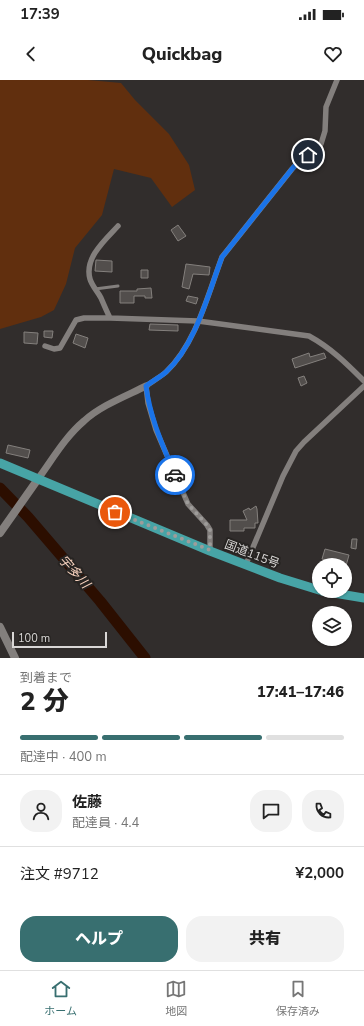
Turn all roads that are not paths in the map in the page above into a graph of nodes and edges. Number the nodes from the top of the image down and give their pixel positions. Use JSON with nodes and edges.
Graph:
{"nodes":[{"id":1,"x":337,"y":80,"type":"edge"},
{"id":2,"x":118,"y":226,"type":"dead end"},
{"id":3,"x":118,"y":286,"type":"dead end"},
{"id":4,"x":95,"y":289,"type":"junction"},
{"id":5,"x":110,"y":318,"type":"junction"},
{"id":6,"x":198,"y":321,"type":"junction"},
{"id":7,"x":44,"y":346,"type":"dead end"},
{"id":8,"x":364,"y":381,"type":"edge"},
{"id":9,"x":146,"y":386,"type":"junction"},
{"id":10,"x":364,"y":386,"type":"edge"},
{"id":11,"x":0,"y":463,"type":"edge"},
{"id":12,"x":36,"y":481,"type":"junction"},
{"id":13,"x":0,"y":533,"type":"edge"},
{"id":14,"x":210,"y":550,"type":"junction"},
{"id":15,"x":246,"y":564,"type":"junction"},
{"id":16,"x":312,"y":588,"type":"edge"},
{"id":17,"x":352,"y":596,"type":"edge"},
{"id":18,"x":364,"y":598,"type":"edge"},
{"id":19,"x":0,"y":626,"type":"edge"},
{"id":20,"x":15,"y":658,"type":"edge"}],
"edges":[{"from":1,"to":6,"type":"street"},
{"from":2,"to":4,"type":"street"},
{"from":3,"to":4,"type":"lane"},
{"from":4,"to":5,"type":"street"},
{"from":5,"to":6,"type":"street"},
{"from":5,"to":7,"type":"street"},
{"from":6,"to":8,"type":"street"},
{"from":6,"to":9,"type":"street"},
{"from":9,"to":12,"type":"street"},
{"from":9,"to":14,"type":"street"},
{"from":10,"to":15,"type":"street"},
{"from":11,"to":12,"type":"highway","name":"国道115号"},
{"from":12,"to":13,"type":"main road"},
{"from":12,"to":14,"type":"highway","name":"国道115号"},
{"from":14,"to":15,"type":"highway","name":"国道115号"},
{"from":15,"to":16,"type":"highway","name":"国道115号"},
{"from":17,"to":18,"type":"highway","name":"国道115号"},
{"from":19,"to":20,"type":"main road"}]}
